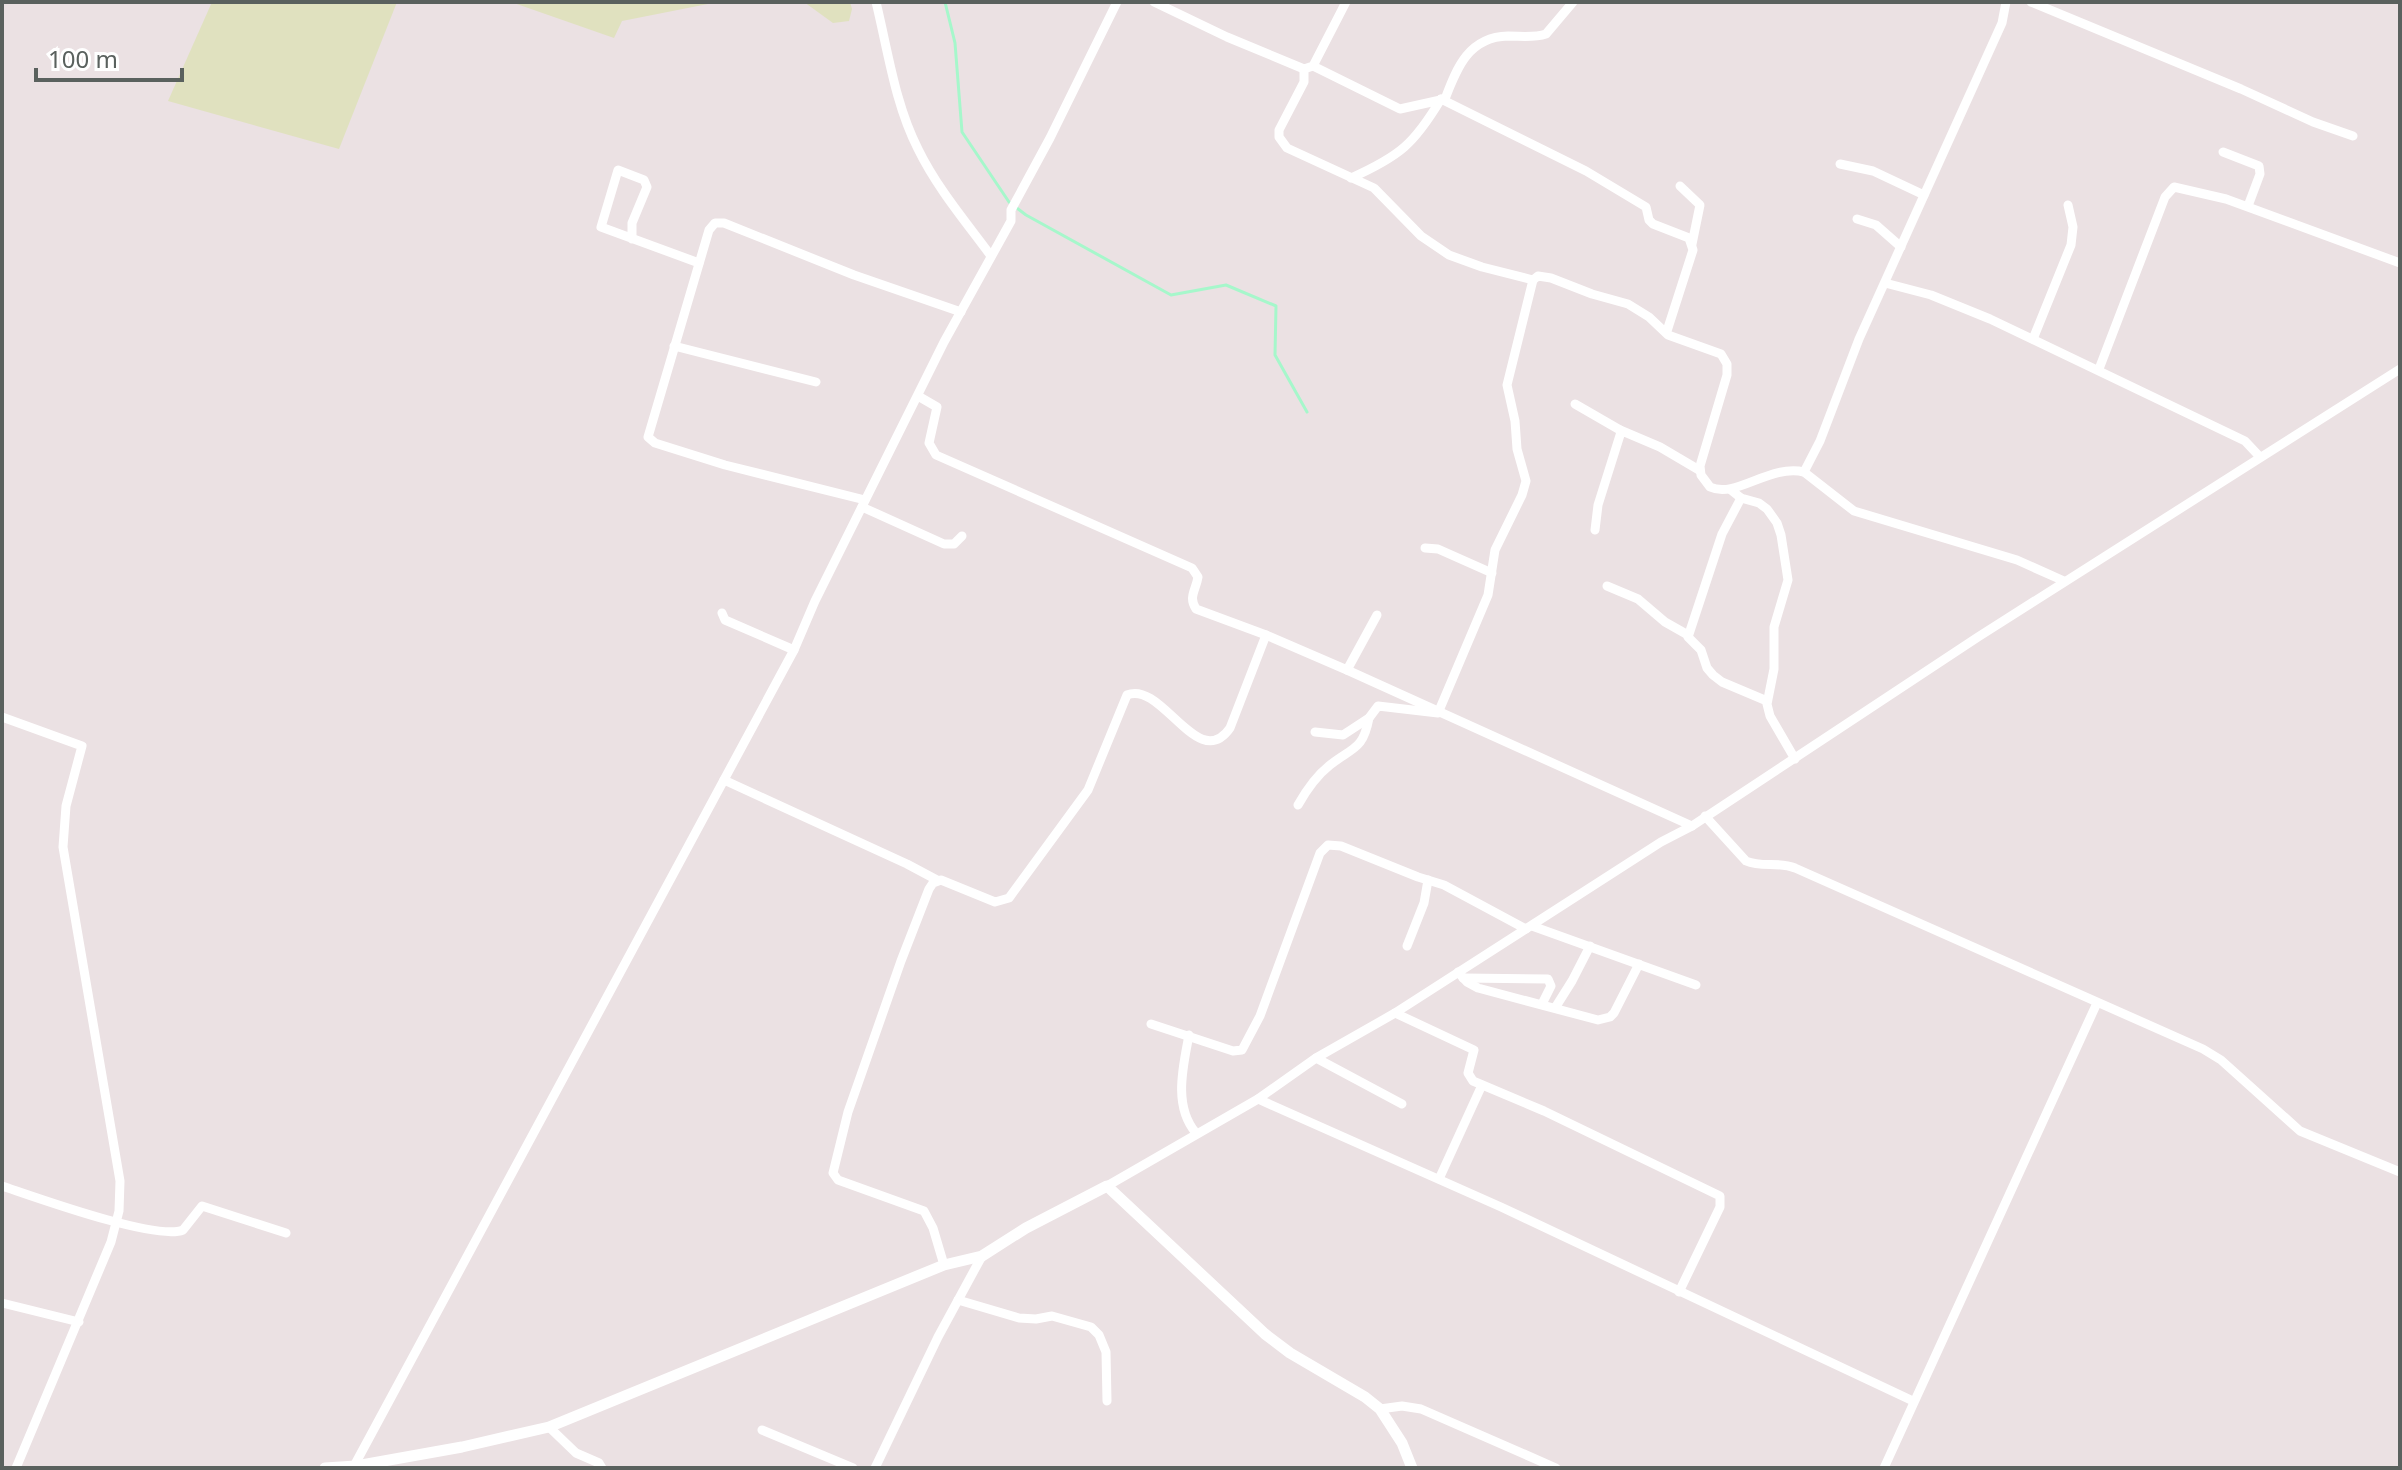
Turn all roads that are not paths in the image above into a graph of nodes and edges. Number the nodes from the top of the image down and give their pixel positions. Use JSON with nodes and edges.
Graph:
{"nodes":[{"id":1,"x":876,"y":2,"type":"edge"},
{"id":2,"x":1117,"y":2,"type":"edge"},
{"id":3,"x":1154,"y":2,"type":"edge"},
{"id":4,"x":1346,"y":2,"type":"edge"},
{"id":5,"x":1573,"y":2,"type":"edge"},
{"id":6,"x":2006,"y":2,"type":"edge"},
{"id":7,"x":2031,"y":2,"type":"edge"},
{"id":8,"x":1309,"y":67,"type":"junction"},
{"id":9,"x":1443,"y":99,"type":"junction"},
{"id":10,"x":2353,"y":136,"type":"dead end"},
{"id":11,"x":2223,"y":152,"type":"dead end"},
{"id":12,"x":1840,"y":164,"type":"dead end"},
{"id":13,"x":1351,"y":178,"type":"junction"},
{"id":14,"x":1680,"y":186,"type":"dead end"},
{"id":15,"x":1924,"y":195,"type":"junction"},
{"id":16,"x":2068,"y":205,"type":"dead end"},
{"id":17,"x":2248,"y":206,"type":"junction"},
{"id":18,"x":1857,"y":219,"type":"dead end"},
{"id":19,"x":632,"y":239,"type":"junction"},
{"id":20,"x":1692,"y":244,"type":"junction"},
{"id":21,"x":1901,"y":247,"type":"junction"},
{"id":22,"x":991,"y":256,"type":"junction"},
{"id":23,"x":699,"y":263,"type":"junction"},
{"id":24,"x":2400,"y":263,"type":"edge"},
{"id":25,"x":1533,"y":280,"type":"junction"},
{"id":26,"x":1885,"y":283,"type":"junction"},
{"id":27,"x":961,"y":312,"type":"junction"},
{"id":28,"x":1667,"y":331,"type":"junction"},
{"id":29,"x":2033,"y":339,"type":"junction"},
{"id":30,"x":674,"y":346,"type":"junction"},
{"id":31,"x":2099,"y":369,"type":"junction"},
{"id":32,"x":2399,"y":371,"type":"edge"},
{"id":33,"x":816,"y":382,"type":"dead end"},
{"id":34,"x":918,"y":396,"type":"junction"},
{"id":35,"x":1575,"y":404,"type":"dead end"},
{"id":36,"x":1620,"y":430,"type":"junction"},
{"id":37,"x":2260,"y":457,"type":"junction"},
{"id":38,"x":1699,"y":470,"type":"junction"},
{"id":39,"x":1804,"y":472,"type":"junction"},
{"id":40,"x":1731,"y":490,"type":"junction"},
{"id":41,"x":1741,"y":498,"type":"junction"},
{"id":42,"x":864,"y":504,"type":"junction"},
{"id":43,"x":1595,"y":530,"type":"dead end"},
{"id":44,"x":962,"y":536,"type":"dead end"},
{"id":45,"x":1425,"y":548,"type":"dead end"},
{"id":46,"x":1492,"y":573,"type":"junction"},
{"id":47,"x":2064,"y":581,"type":"junction"},
{"id":48,"x":1607,"y":586,"type":"dead end"},
{"id":49,"x":722,"y":613,"type":"dead end"},
{"id":50,"x":1377,"y":615,"type":"dead end"},
{"id":51,"x":1266,"y":635,"type":"junction"},
{"id":52,"x":1688,"y":635,"type":"junction"},
{"id":53,"x":794,"y":650,"type":"junction"},
{"id":54,"x":1347,"y":670,"type":"junction"},
{"id":55,"x":1767,"y":701,"type":"junction"},
{"id":56,"x":1438,"y":713,"type":"junction"},
{"id":57,"x":2,"y":717,"type":"edge"},
{"id":58,"x":1369,"y":718,"type":"junction"},
{"id":59,"x":1315,"y":732,"type":"dead end"},
{"id":60,"x":1795,"y":759,"type":"junction"},
{"id":61,"x":724,"y":780,"type":"junction"},
{"id":62,"x":1298,"y":805,"type":"dead end"},
{"id":63,"x":1705,"y":816,"type":"junction"},
{"id":64,"x":1692,"y":826,"type":"junction"},
{"id":65,"x":937,"y":880,"type":"junction"},
{"id":66,"x":1428,"y":880,"type":"junction"},
{"id":67,"x":1529,"y":927,"type":"junction"},
{"id":68,"x":1407,"y":946,"type":"dead end"},
{"id":69,"x":1590,"y":946,"type":"junction"},
{"id":70,"x":1639,"y":964,"type":"junction"},
{"id":71,"x":1460,"y":975,"type":"junction"},
{"id":72,"x":1696,"y":985,"type":"dead end"},
{"id":73,"x":2097,"y":1003,"type":"junction"},
{"id":74,"x":1542,"y":1004,"type":"junction"},
{"id":75,"x":1555,"y":1008,"type":"junction"},
{"id":76,"x":1395,"y":1013,"type":"junction"},
{"id":77,"x":1151,"y":1024,"type":"dead end"},
{"id":78,"x":1189,"y":1035,"type":"junction"},
{"id":79,"x":1316,"y":1058,"type":"junction"},
{"id":80,"x":1482,"y":1085,"type":"junction"},
{"id":81,"x":1258,"y":1099,"type":"junction"},
{"id":82,"x":1402,"y":1104,"type":"dead end"},
{"id":83,"x":1196,"y":1133,"type":"junction"},
{"id":84,"x":2400,"y":1172,"type":"edge"},
{"id":85,"x":1439,"y":1179,"type":"junction"},
{"id":86,"x":2,"y":1186,"type":"edge"},
{"id":87,"x":1107,"y":1186,"type":"junction"},
{"id":88,"x":117,"y":1223,"type":"junction"},
{"id":89,"x":286,"y":1233,"type":"dead end"},
{"id":90,"x":982,"y":1256,"type":"junction"},
{"id":91,"x":944,"y":1265,"type":"junction"},
{"id":92,"x":1679,"y":1292,"type":"junction"},
{"id":93,"x":958,"y":1300,"type":"junction"},
{"id":94,"x":2,"y":1303,"type":"edge"},
{"id":95,"x":79,"y":1322,"type":"junction"},
{"id":96,"x":1107,"y":1401,"type":"dead end"},
{"id":97,"x":1913,"y":1401,"type":"junction"},
{"id":98,"x":1380,"y":1409,"type":"junction"},
{"id":99,"x":549,"y":1427,"type":"junction"},
{"id":100,"x":762,"y":1430,"type":"dead end"},
{"id":101,"x":355,"y":1467,"type":"edge"},
{"id":102,"x":16,"y":1468,"type":"edge"},
{"id":103,"x":325,"y":1468,"type":"edge"},
{"id":104,"x":602,"y":1468,"type":"edge"},
{"id":105,"x":853,"y":1468,"type":"edge"},
{"id":106,"x":875,"y":1468,"type":"edge"},
{"id":107,"x":1412,"y":1468,"type":"edge"},
{"id":108,"x":1556,"y":1468,"type":"edge"},
{"id":109,"x":1884,"y":1468,"type":"edge"}],
"edges":[{"from":1,"to":22,"type":"street"},
{"from":2,"to":22,"type":"street"},
{"from":3,"to":8,"type":"street"},
{"from":4,"to":8,"type":"street"},
{"from":5,"to":9,"type":"street"},
{"from":6,"to":15,"type":"street"},
{"from":7,"to":10,"type":"street"},
{"from":8,"to":9,"type":"street"},
{"from":8,"to":13,"type":"street"},
{"from":9,"to":13,"type":"street"},
{"from":9,"to":20,"type":"street"},
{"from":11,"to":17,"type":"street"},
{"from":12,"to":15,"type":"street"},
{"from":13,"to":25,"type":"street"},
{"from":14,"to":20,"type":"street"},
{"from":15,"to":21,"type":"street"},
{"from":16,"to":29,"type":"street"},
{"from":17,"to":24,"type":"street"},
{"from":17,"to":31,"type":"street"},
{"from":18,"to":21,"type":"street"},
{"from":19,"to":19,"type":"street"},
{"from":19,"to":23,"type":"street"},
{"from":20,"to":28,"type":"street"},
{"from":21,"to":26,"type":"street"},
{"from":22,"to":27,"type":"street"},
{"from":23,"to":27,"type":"street"},
{"from":23,"to":30,"type":"street"},
{"from":25,"to":28,"type":"street"},
{"from":25,"to":46,"type":"street"},
{"from":26,"to":29,"type":"street"},
{"from":26,"to":39,"type":"street"},
{"from":27,"to":34,"type":"street"},
{"from":28,"to":38,"type":"street"},
{"from":29,"to":31,"type":"street"},
{"from":30,"to":33,"type":"street"},
{"from":30,"to":42,"type":"street"},
{"from":31,"to":37,"type":"street"},
{"from":32,"to":37,"type":"street"},
{"from":34,"to":42,"type":"street"},
{"from":34,"to":51,"type":"street"},
{"from":35,"to":36,"type":"street"},
{"from":36,"to":38,"type":"street"},
{"from":36,"to":43,"type":"street"},
{"from":37,"to":47,"type":"street"},
{"from":38,"to":40,"type":"street"},
{"from":39,"to":40,"type":"street"},
{"from":39,"to":47,"type":"street"},
{"from":40,"to":41,"type":"street"},
{"from":41,"to":52,"type":"street"},
{"from":41,"to":55,"type":"street"},
{"from":42,"to":44,"type":"street"},
{"from":42,"to":53,"type":"street"},
{"from":45,"to":46,"type":"street"},
{"from":46,"to":56,"type":"street"},
{"from":47,"to":60,"type":"street"},
{"from":48,"to":52,"type":"street"},
{"from":49,"to":53,"type":"street"},
{"from":50,"to":54,"type":"street"},
{"from":51,"to":54,"type":"street"},
{"from":51,"to":65,"type":"street"},
{"from":52,"to":55,"type":"street"},
{"from":53,"to":61,"type":"street"},
{"from":54,"to":56,"type":"street"},
{"from":55,"to":60,"type":"street"},
{"from":56,"to":58,"type":"street"},
{"from":56,"to":64,"type":"street"},
{"from":57,"to":88,"type":"street"},
{"from":58,"to":59,"type":"street"},
{"from":58,"to":62,"type":"street"},
{"from":60,"to":63,"type":"street"},
{"from":61,"to":65,"type":"street"},
{"from":61,"to":101,"type":"street"},
{"from":63,"to":64,"type":"street"},
{"from":63,"to":73,"type":"street"},
{"from":64,"to":67,"type":"street"},
{"from":65,"to":91,"type":"street"},
{"from":66,"to":67,"type":"street"},
{"from":66,"to":68,"type":"street"},
{"from":66,"to":78,"type":"street"},
{"from":67,"to":69,"type":"street"},
{"from":67,"to":71,"type":"street"},
{"from":69,"to":70,"type":"street"},
{"from":69,"to":75,"type":"street"},
{"from":70,"to":72,"type":"street"},
{"from":70,"to":75,"type":"street"},
{"from":71,"to":74,"type":"street"},
{"from":71,"to":74,"type":"street"},
{"from":71,"to":76,"type":"street"},
{"from":73,"to":84,"type":"street"},
{"from":73,"to":97,"type":"street"},
{"from":74,"to":75,"type":"street"},
{"from":76,"to":79,"type":"street"},
{"from":76,"to":80,"type":"street"},
{"from":77,"to":78,"type":"street"},
{"from":78,"to":83,"type":"street"},
{"from":79,"to":81,"type":"street"},
{"from":79,"to":82,"type":"street"},
{"from":80,"to":85,"type":"street"},
{"from":80,"to":92,"type":"street"},
{"from":81,"to":83,"type":"street"},
{"from":81,"to":85,"type":"street"},
{"from":83,"to":87,"type":"street"},
{"from":85,"to":92,"type":"street"},
{"from":86,"to":88,"type":"street"},
{"from":87,"to":90,"type":"street"},
{"from":87,"to":98,"type":"street"},
{"from":88,"to":89,"type":"street"},
{"from":88,"to":95,"type":"street"},
{"from":90,"to":91,"type":"street"},
{"from":90,"to":93,"type":"street"},
{"from":91,"to":99,"type":"street"},
{"from":92,"to":97,"type":"street"},
{"from":93,"to":96,"type":"street"},
{"from":93,"to":106,"type":"street"},
{"from":94,"to":95,"type":"street"},
{"from":95,"to":102,"type":"street"},
{"from":97,"to":109,"type":"street"},
{"from":98,"to":107,"type":"street"},
{"from":98,"to":108,"type":"street"},
{"from":99,"to":101,"type":"street"},
{"from":99,"to":104,"type":"street"},
{"from":100,"to":105,"type":"street"},
{"from":101,"to":103,"type":"street"}]}
